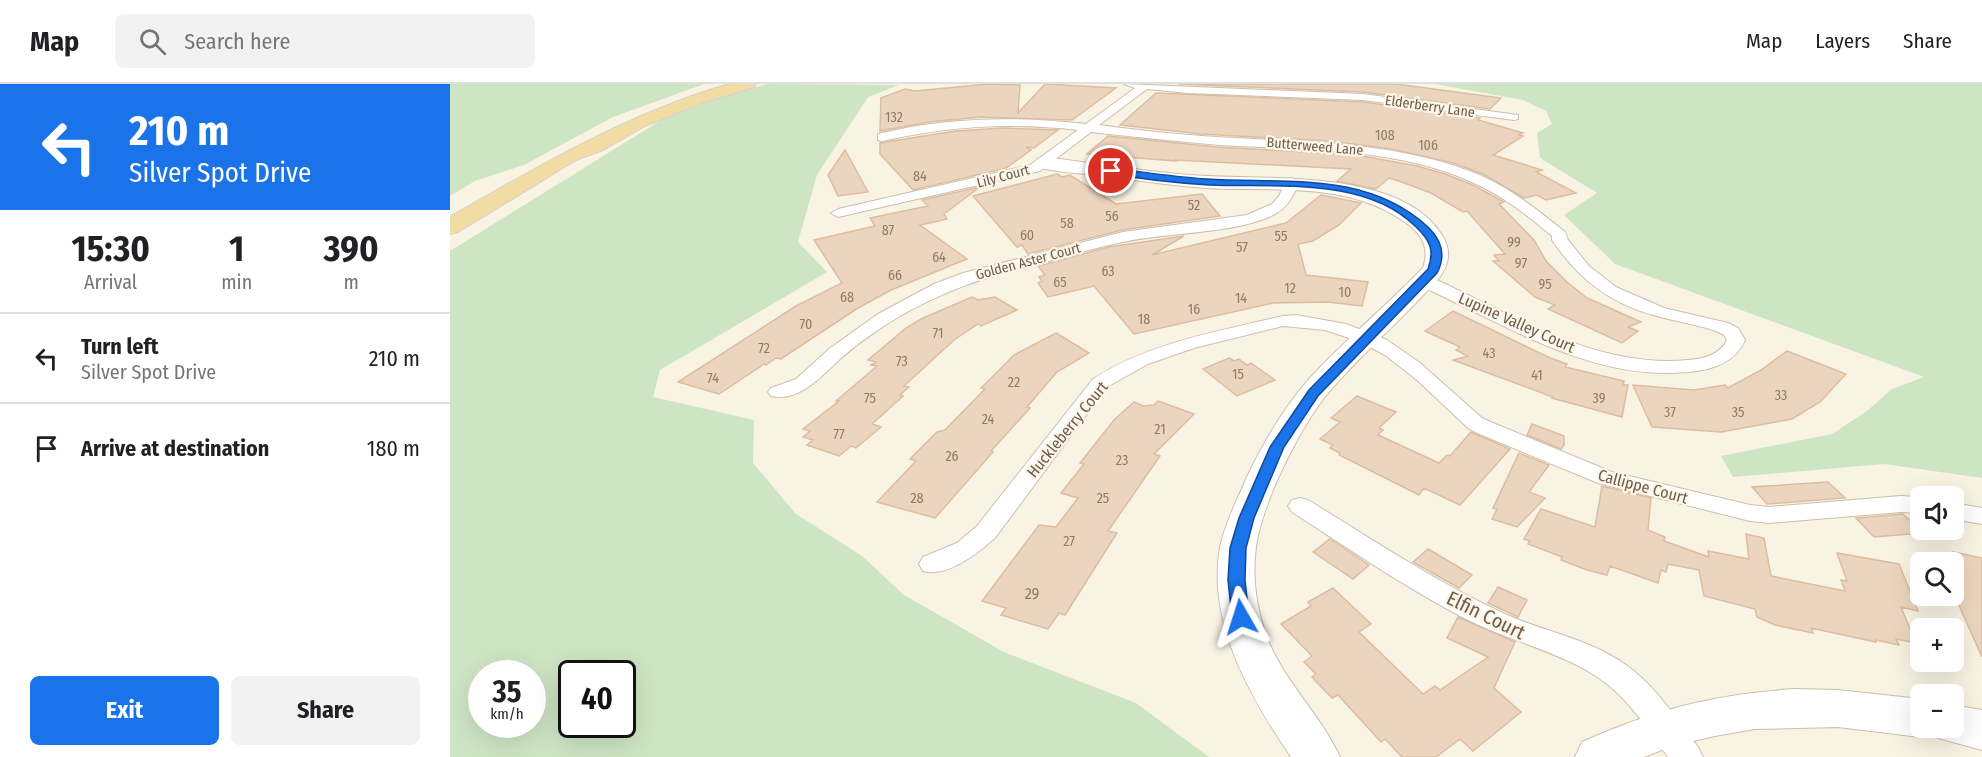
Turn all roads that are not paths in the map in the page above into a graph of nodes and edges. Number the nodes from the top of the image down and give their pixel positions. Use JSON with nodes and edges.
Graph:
{"nodes":[{"id":1,"x":724,"y":84,"type":"edge"},
{"id":2,"x":748,"y":84,"type":"edge"},
{"id":3,"x":1129,"y":84,"type":"edge"},
{"id":4,"x":1144,"y":86,"type":"junction"},
{"id":5,"x":1514,"y":117,"type":"dead end"},
{"id":6,"x":1087,"y":129,"type":"junction"},
{"id":7,"x":882,"y":137,"type":"dead end"},
{"id":8,"x":569,"y":156,"type":"junction"},
{"id":9,"x":1044,"y":163,"type":"junction"},
{"id":10,"x":1292,"y":182,"type":"junction"},
{"id":11,"x":838,"y":213,"type":"dead end"},
{"id":12,"x":450,"y":227,"type":"edge"},
{"id":13,"x":1422,"y":280,"type":"junction"},
{"id":14,"x":1696,"y":320,"type":"joint"},
{"id":15,"x":1368,"y":339,"type":"junction"},
{"id":16,"x":778,"y":392,"type":"dead end"},
{"id":17,"x":1910,"y":504,"type":"edge"},
{"id":18,"x":1300,"y":506,"type":"dead end"},
{"id":19,"x":1964,"y":513,"type":"edge"},
{"id":20,"x":1982,"y":516,"type":"edge"},
{"id":21,"x":932,"y":564,"type":"dead end"},
{"id":22,"x":1910,"y":716,"type":"edge"},
{"id":23,"x":1964,"y":726,"type":"edge"},
{"id":24,"x":1982,"y":730,"type":"edge"},
{"id":25,"x":1676,"y":743,"type":"edge"},
{"id":26,"x":1317,"y":757,"type":"edge"},
{"id":27,"x":1598,"y":757,"type":"edge"}],
"edges":[{"from":1,"to":8,"type":"main road"},
{"from":2,"to":8,"type":"main road"},
{"from":3,"to":4,"type":"street","name":"Elderberry Lane"},
{"from":4,"to":5,"type":"street","name":"Elderberry Lane"},
{"from":4,"to":6,"type":"street","name":"Lily Court"},
{"from":6,"to":7,"type":"street","name":"Butterweed Lane"},
{"from":6,"to":9,"type":"street","name":"Lily Court"},
{"from":6,"to":14,"type":"street","name":"Butterweed Lane"},
{"from":8,"to":12,"type":"main road"},
{"from":9,"to":10,"type":"street"},
{"from":9,"to":11,"type":"street","name":"Lily Court"},
{"from":10,"to":13,"type":"street"},
{"from":10,"to":16,"type":"street","name":"Golden Aster Court"},
{"from":13,"to":14,"type":"street","name":"Lupine Valley Court"},
{"from":13,"to":15,"type":"street"},
{"from":15,"to":17,"type":"street","name":"Callippe Court"},
{"from":15,"to":21,"type":"street","name":"Huckleberry Court"},
{"from":15,"to":26,"type":"street"},
{"from":18,"to":25,"type":"street","name":"Elfin Court"},
{"from":19,"to":20,"type":"street"},
{"from":22,"to":25,"type":"street"},
{"from":23,"to":24,"type":"street"},
{"from":25,"to":27,"type":"street"}]}
